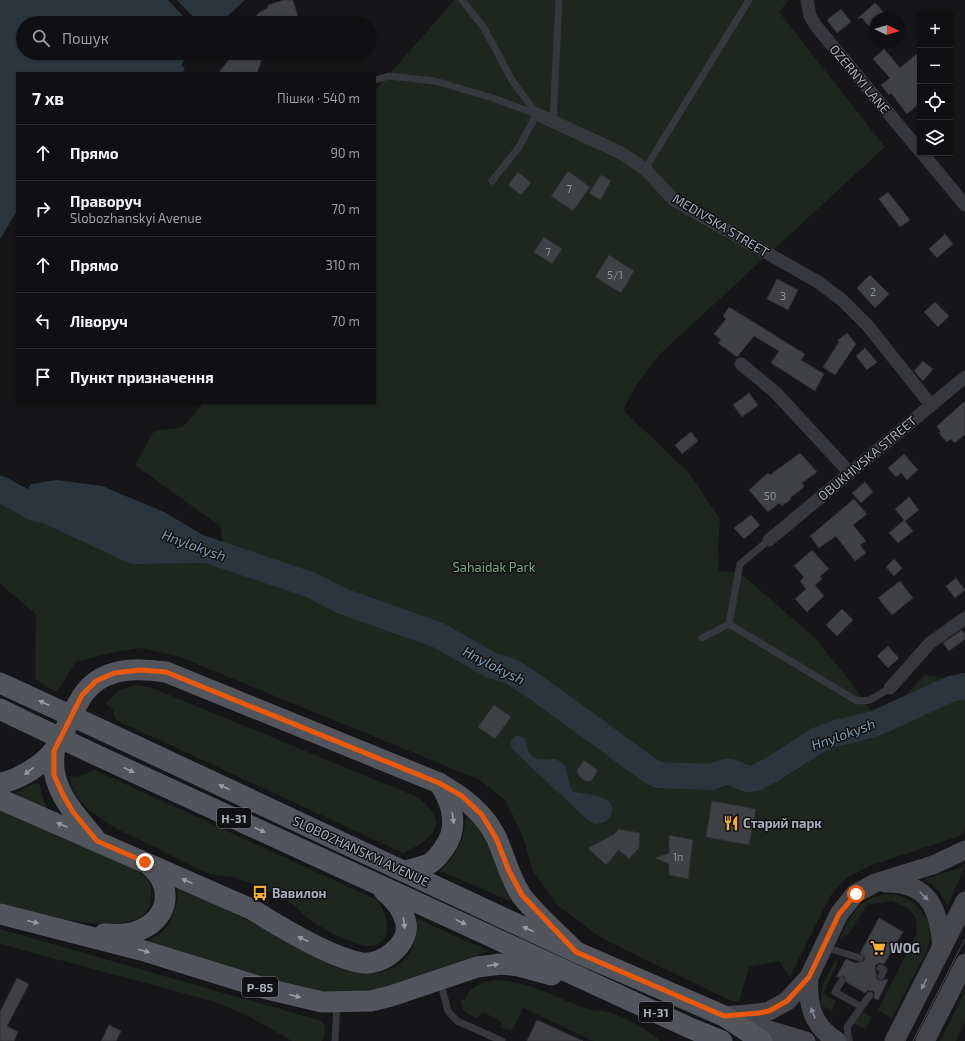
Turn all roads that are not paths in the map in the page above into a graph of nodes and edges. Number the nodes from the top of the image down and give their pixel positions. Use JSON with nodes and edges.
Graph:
{"nodes":[{"id":1,"x":462,"y":0,"type":"edge"},
{"id":2,"x":559,"y":0,"type":"edge"},
{"id":3,"x":749,"y":0,"type":"edge"},
{"id":4,"x":807,"y":2,"type":"edge"},
{"id":5,"x":376,"y":80,"type":"edge"},
{"id":6,"x":538,"y":114,"type":"junction"},
{"id":7,"x":553,"y":122,"type":"junction"},
{"id":8,"x":917,"y":147,"type":"edge"},
{"id":9,"x":924,"y":156,"type":"edge"},
{"id":10,"x":645,"y":169,"type":"junction"},
{"id":11,"x":492,"y":181,"type":"dead end"},
{"id":12,"x":965,"y":205,"type":"edge"},
{"id":13,"x":741,"y":364,"type":"dead end"},
{"id":14,"x":965,"y":376,"type":"edge"},
{"id":15,"x":931,"y":405,"type":"junction"},
{"id":16,"x":850,"y":473,"type":"junction"},
{"id":17,"x":769,"y":540,"type":"joint"},
{"id":18,"x":965,"y":618,"type":"edge"},
{"id":19,"x":729,"y":624,"type":"junction"},
{"id":20,"x":702,"y":638,"type":"dead end"},
{"id":21,"x":0,"y":683,"type":"edge"},
{"id":22,"x":890,"y":688,"type":"joint"},
{"id":23,"x":7,"y":712,"type":"edge"},
{"id":24,"x":54,"y":751,"type":"junction"},
{"id":25,"x":0,"y":783,"type":"edge"},
{"id":26,"x":439,"y":783,"type":"junction"},
{"id":27,"x":0,"y":799,"type":"edge"},
{"id":28,"x":97,"y":841,"type":"junction"},
{"id":29,"x":965,"y":850,"type":"edge"},
{"id":30,"x":145,"y":862,"type":"junction"},
{"id":31,"x":406,"y":871,"type":"junction"},
{"id":32,"x":374,"y":883,"type":"junction"},
{"id":33,"x":876,"y":883,"type":"junction"},
{"id":34,"x":965,"y":901,"type":"edge"},
{"id":35,"x":0,"y":914,"type":"edge"},
{"id":36,"x":65,"y":930,"type":"junction"},
{"id":37,"x":824,"y":947,"type":"junction"},
{"id":38,"x":942,"y":949,"type":"junction"},
{"id":39,"x":576,"y":952,"type":"junction"},
{"id":40,"x":856,"y":958,"type":"dead end"},
{"id":41,"x":965,"y":963,"type":"edge"},
{"id":42,"x":809,"y":977,"type":"junction"},
{"id":43,"x":439,"y":979,"type":"junction"},
{"id":44,"x":842,"y":980,"type":"dead end"},
{"id":45,"x":870,"y":995,"type":"dead end"},
{"id":46,"x":623,"y":997,"type":"junction"},
{"id":47,"x":337,"y":1003,"type":"junction"},
{"id":48,"x":860,"y":1006,"type":"junction"},
{"id":49,"x":724,"y":1016,"type":"junction"},
{"id":50,"x":694,"y":1035,"type":"edge"},
{"id":51,"x":897,"y":1035,"type":"edge"},
{"id":52,"x":335,"y":1040,"type":"edge"},
{"id":53,"x":502,"y":1041,"type":"edge"},
{"id":54,"x":708,"y":1041,"type":"edge"},
{"id":55,"x":722,"y":1041,"type":"edge"},
{"id":56,"x":762,"y":1041,"type":"edge"},
{"id":57,"x":806,"y":1041,"type":"edge"},
{"id":58,"x":837,"y":1041,"type":"edge"},
{"id":59,"x":849,"y":1041,"type":"edge"},
{"id":60,"x":925,"y":1041,"type":"edge"}],
"edges":[{"from":1,"to":6,"type":"lane","name":"MEDIVSKA STREET"},
{"from":2,"to":7,"type":"lane"},
{"from":3,"to":10,"type":"lane"},
{"from":4,"to":8,"type":"street","name":"OZERNYI LANE"},
{"from":5,"to":6,"type":"lane"},
{"from":6,"to":7,"type":"street","name":"MEDIVSKA STREET"},
{"from":6,"to":11,"type":"lane"},
{"from":7,"to":10,"type":"street","name":"MEDIVSKA STREET"},
{"from":9,"to":12,"type":"street","name":"OZERNYI LANE"},
{"from":10,"to":15,"type":"street","name":"MEDIVSKA STREET"},
{"from":13,"to":16,"type":"street"},
{"from":14,"to":15,"type":"street","name":"OBUKHIVSKA STREET"},
{"from":15,"to":16,"type":"street","name":"OBUKHIVSKA STREET"},
{"from":16,"to":17,"type":"street","name":"OBUKHIVSKA STREET"},
{"from":17,"to":19,"type":"lane"},
{"from":18,"to":22,"type":"street"},
{"from":19,"to":20,"type":"lane"},
{"from":19,"to":22,"type":"lane"},
{"from":31,"to":21,"type":"main road","name":"SLOBOZHANSKYI AVENUE","number":"Н-31","one_way":true,"bridge":true},
{"from":23,"to":32,"type":"main road","name":"SLOBOZHANSKYI AVENUE","number":"Н-31","one_way":true,"bridge":true},
{"from":24,"to":25,"type":"main road","number":"Р-85","one_way":true},
{"from":24,"to":26,"type":"main road","number":"Р-85"},
{"from":24,"to":28,"type":"main road","number":"Р-85"},
{"from":26,"to":31,"type":"main road","one_way":true},
{"from":26,"to":39,"type":"main road","number":"Р-85"},
{"from":28,"to":27,"type":"main road","number":"Р-85","one_way":true},
{"from":28,"to":30,"type":"main road","number":"Р-85"},
{"from":29,"to":33,"type":"main road","number":"Н-31"},
{"from":32,"to":30,"type":"main road","number":"Р-85","one_way":true},
{"from":30,"to":36,"type":"main road","number":"Р-85"},
{"from":39,"to":31,"type":"main road","name":"SLOBOZHANSKYI AVENUE","number":"Н-31","one_way":true},
{"from":32,"to":46,"type":"main road","name":"SLOBOZHANSKYI AVENUE","number":"Н-31","one_way":true},
{"from":33,"to":37,"type":"main road","number":"Н-31"},
{"from":33,"to":38,"type":"main road","one_way":true},
{"from":34,"to":38,"type":"main road"},
{"from":35,"to":36,"type":"main road","number":"Р-85","one_way":true},
{"from":36,"to":47,"type":"main road","number":"Р-85","one_way":true},
{"from":37,"to":40,"type":"lane"},
{"from":37,"to":42,"type":"main road","number":"Н-31"},
{"from":38,"to":51,"type":"main road","one_way":true},
{"from":39,"to":49,"type":"main road","name":"SLOBOZHANSKYI AVENUE","number":"Н-31"},
{"from":41,"to":60,"type":"main road"},
{"from":42,"to":49,"type":"main road","number":"Н-31"},
{"from":58,"to":42,"type":"main road","one_way":true},
{"from":43,"to":46,"type":"main road","number":"Р-85","one_way":true},
{"from":43,"to":47,"type":"main road","number":"Р-85"},
{"from":43,"to":53,"type":"lane"},
{"from":44,"to":48,"type":"lane"},
{"from":45,"to":48,"type":"lane"},
{"from":46,"to":50,"type":"main road","name":"SLOBOZHANSKYI AVENUE","number":"Н-31"},
{"from":47,"to":52,"type":"lane"},
{"from":48,"to":59,"type":"lane"},
{"from":49,"to":56,"type":"main road","name":"SLOBOZHANSKYI AVENUE"},
{"from":49,"to":57,"type":"main road","name":"SLOBOZHANSKYI AVENUE"},
{"from":50,"to":54,"type":"main road","name":"SLOBOZHANSKYI AVENUE","number":"Н-31"},
{"from":50,"to":55,"type":"main road","name":"SLOBOZHANSKYI AVENUE"}]}
